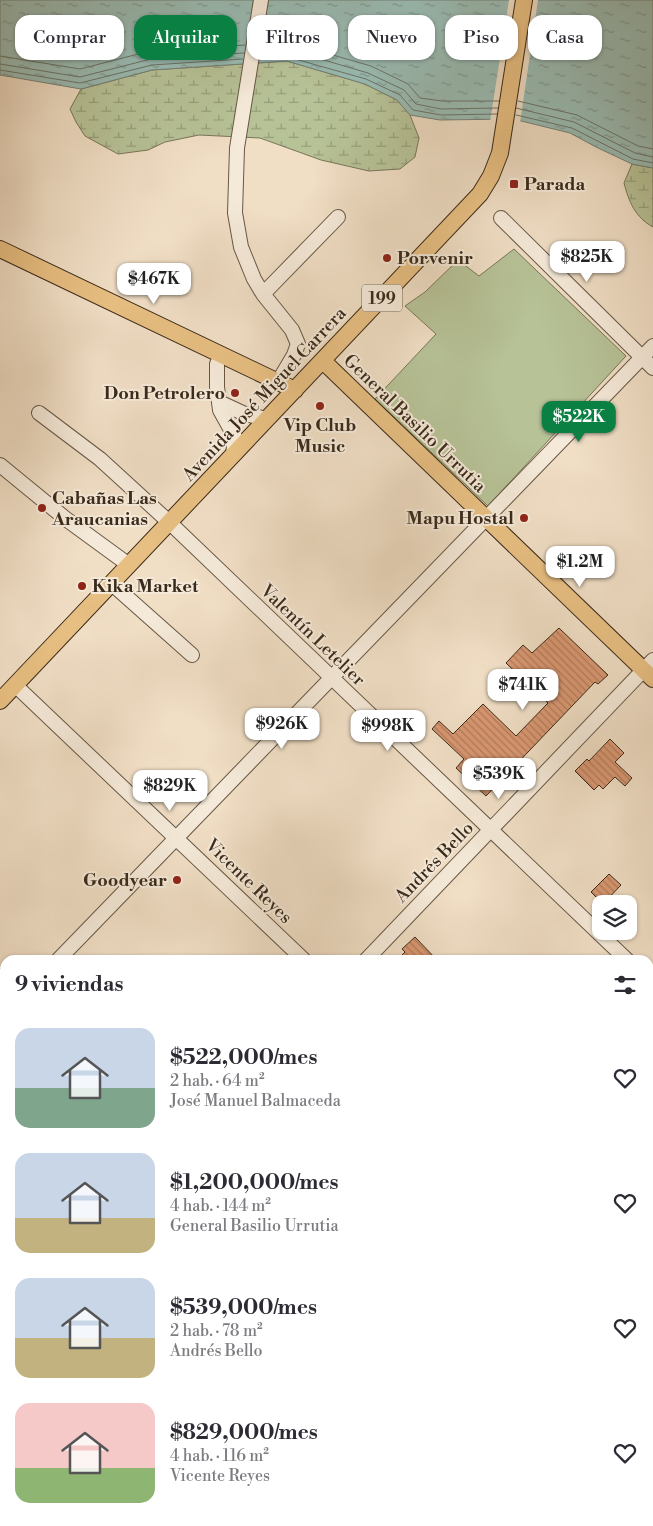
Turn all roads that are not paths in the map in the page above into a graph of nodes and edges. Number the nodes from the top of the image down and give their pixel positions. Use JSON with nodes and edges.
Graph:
{"nodes":[{"id":1,"x":261,"y":0,"type":"edge"},
{"id":2,"x":524,"y":0,"type":"edge"},
{"id":3,"x":338,"y":217,"type":"dead end"},
{"id":4,"x":501,"y":218,"type":"dead end"},
{"id":5,"x":0,"y":249,"type":"edge"},
{"id":6,"x":263,"y":294,"type":"junction"},
{"id":7,"x":653,"y":346,"type":"edge"},
{"id":8,"x":221,"y":355,"type":"junction"},
{"id":9,"x":642,"y":357,"type":"junction"},
{"id":10,"x":323,"y":361,"type":"junction"},
{"id":11,"x":653,"y":368,"type":"edge"},
{"id":12,"x":278,"y":382,"type":"junction"},
{"id":13,"x":295,"y":390,"type":"junction"},
{"id":14,"x":219,"y":402,"type":"junction"},
{"id":15,"x":39,"y":413,"type":"dead end"},
{"id":16,"x":267,"y":419,"type":"junction"},
{"id":17,"x":233,"y":455,"type":"junction"},
{"id":18,"x":0,"y":465,"type":"edge"},
{"id":19,"x":485,"y":519,"type":"junction"},
{"id":20,"x":169,"y":522,"type":"junction"},
{"id":21,"x":129,"y":565,"type":"junction"},
{"id":22,"x":111,"y":583,"type":"junction"},
{"id":23,"x":192,"y":655,"type":"dead end"},
{"id":24,"x":650,"y":670,"type":"edge"},
{"id":25,"x":331,"y":678,"type":"junction"},
{"id":26,"x":16,"y":685,"type":"junction"},
{"id":27,"x":0,"y":701,"type":"edge"},
{"id":28,"x":491,"y":830,"type":"junction"},
{"id":29,"x":176,"y":838,"type":"junction"},
{"id":30,"x":63,"y":955,"type":"edge"},
{"id":31,"x":299,"y":955,"type":"edge"},
{"id":32,"x":371,"y":955,"type":"edge"},
{"id":33,"x":622,"y":955,"type":"edge"}],
"edges":[{"from":1,"to":6,"type":"street"},
{"from":2,"to":10,"type":"main road","name":"Avenida José Miguel Carrera","number":"199"},
{"from":3,"to":6,"type":"street"},
{"from":4,"to":9,"type":"street"},
{"from":5,"to":8,"type":"main road"},
{"from":6,"to":12,"type":"street"},
{"from":7,"to":9,"type":"street"},
{"from":8,"to":12,"type":"main road"},
{"from":8,"to":14,"type":"street"},
{"from":9,"to":11,"type":"street"},
{"from":9,"to":19,"type":"street"},
{"from":10,"to":13,"type":"main road","name":"Avenida José Miguel Carrera"},
{"from":10,"to":19,"type":"main road","name":"General Basilio Urrutia"},
{"from":12,"to":13,"type":"main road"},
{"from":13,"to":16,"type":"main road","name":"Avenida José Miguel Carrera"},
{"from":14,"to":16,"type":"street"},
{"from":14,"to":17,"type":"street"},
{"from":15,"to":20,"type":"street","name":"Valentín Letelier"},
{"from":16,"to":17,"type":"main road","name":"Avenida José Miguel Carrera"},
{"from":17,"to":20,"type":"main road","name":"Avenida José Miguel Carrera"},
{"from":18,"to":21,"type":"street"},
{"from":19,"to":24,"type":"main road","name":"General Basilio Urrutia"},
{"from":19,"to":25,"type":"street"},
{"from":20,"to":21,"type":"main road","name":"Avenida José Miguel Carrera"},
{"from":20,"to":25,"type":"street","name":"Valentín Letelier"},
{"from":21,"to":22,"type":"main road","name":"Avenida José Miguel Carrera"},
{"from":22,"to":23,"type":"street"},
{"from":22,"to":26,"type":"main road","name":"Avenida José Miguel Carrera"},
{"from":24,"to":28,"type":"street","name":"Andrés Bello"},
{"from":25,"to":28,"type":"street","name":"Valentín Letelier"},
{"from":25,"to":29,"type":"street"},
{"from":26,"to":27,"type":"main road","name":"Avenida José Miguel Carrera"},
{"from":26,"to":29,"type":"street","name":"Vicente Reyes"},
{"from":28,"to":32,"type":"street","name":"Andrés Bello"},
{"from":28,"to":33,"type":"street","name":"Valentín Letelier"},
{"from":29,"to":30,"type":"street"},
{"from":29,"to":31,"type":"street","name":"Vicente Reyes"}]}
